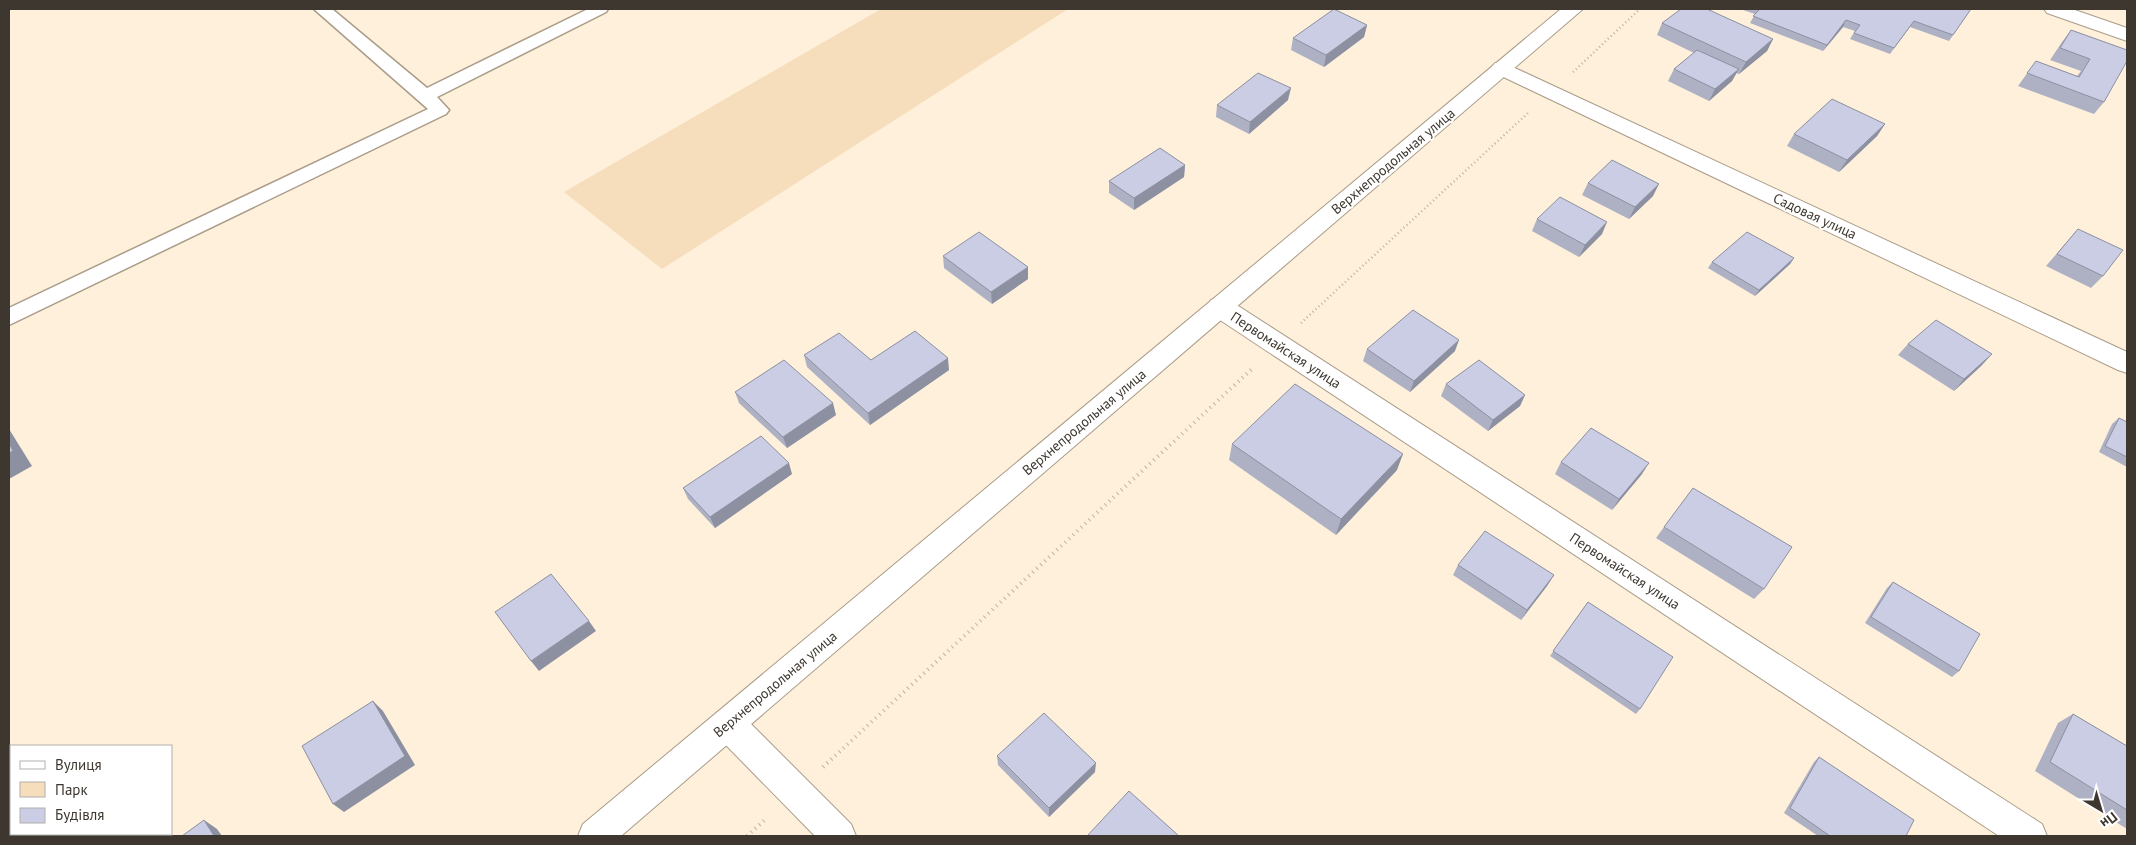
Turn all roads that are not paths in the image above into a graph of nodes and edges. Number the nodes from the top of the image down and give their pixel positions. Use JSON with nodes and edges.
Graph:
{"nodes":[{"id":1,"x":322,"y":9,"type":"edge"},
{"id":2,"x":600,"y":9,"type":"edge"},
{"id":3,"x":1572,"y":9,"type":"edge"},
{"id":4,"x":2054,"y":9,"type":"edge"},
{"id":5,"x":2127,"y":35,"type":"edge"},
{"id":6,"x":1502,"y":68,"type":"junction"},
{"id":7,"x":425,"y":96,"type":"junction"},
{"id":8,"x":1220,"y":306,"type":"junction"},
{"id":9,"x":9,"y":317,"type":"edge"},
{"id":10,"x":2127,"y":363,"type":"edge"},
{"id":11,"x":728,"y":724,"type":"junction"},
{"id":12,"x":595,"y":836,"type":"edge"},
{"id":13,"x":839,"y":836,"type":"edge"},
{"id":14,"x":2030,"y":836,"type":"edge"}],
"edges":[{"from":1,"to":7,"type":"lane"},
{"from":2,"to":7,"type":"lane"},
{"from":3,"to":6,"type":"street","name":"Верхнепродольная улица"},
{"from":4,"to":5,"type":"street"},
{"from":6,"to":8,"type":"street","name":"Верхнепродольная улица"},
{"from":6,"to":10,"type":"street","name":"Садовая улица"},
{"from":7,"to":9,"type":"lane"},
{"from":8,"to":11,"type":"street","name":"Верхнепродольная улица"},
{"from":8,"to":14,"type":"street","name":"Первомайская улица"},
{"from":11,"to":12,"type":"street","name":"Верхнепродольная улица"},
{"from":11,"to":13,"type":"street"}]}
